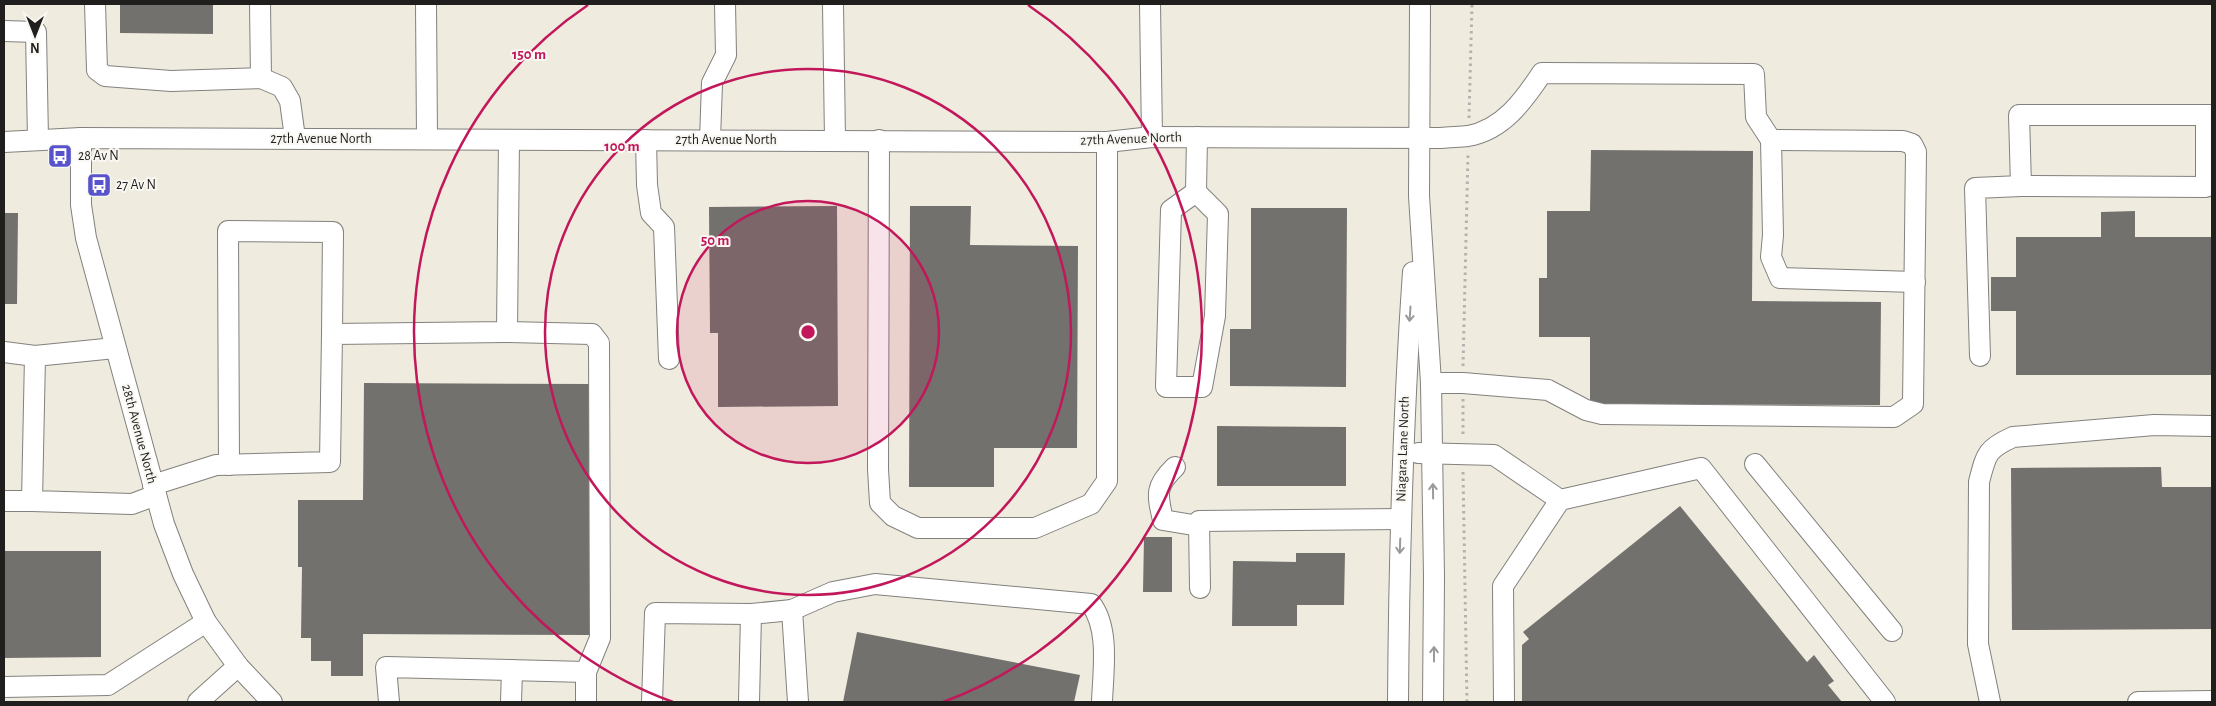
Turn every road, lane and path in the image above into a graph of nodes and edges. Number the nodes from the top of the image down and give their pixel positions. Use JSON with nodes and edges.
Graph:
{"nodes":[{"id":1,"x":95,"y":4,"type":"edge"},
{"id":2,"x":260,"y":4,"type":"edge"},
{"id":3,"x":426,"y":4,"type":"edge"},
{"id":4,"x":725,"y":4,"type":"edge"},
{"id":5,"x":833,"y":4,"type":"edge"},
{"id":6,"x":1150,"y":4,"type":"edge"},
{"id":7,"x":1420,"y":4,"type":"edge"},
{"id":8,"x":1472,"y":4,"type":"edge"},
{"id":9,"x":4,"y":31,"type":"edge"},
{"id":10,"x":261,"y":78,"type":"junction"},
{"id":11,"x":2209,"y":115,"type":"edge"},
{"id":12,"x":1468,"y":136,"type":"junction"},
{"id":13,"x":1152,"y":137,"type":"junction"},
{"id":14,"x":1197,"y":137,"type":"junction"},
{"id":15,"x":81,"y":138,"type":"junction"},
{"id":16,"x":295,"y":138,"type":"junction"},
{"id":17,"x":1418,"y":138,"type":"junction"},
{"id":18,"x":427,"y":139,"type":"junction"},
{"id":19,"x":38,"y":140,"type":"junction"},
{"id":20,"x":509,"y":140,"type":"junction"},
{"id":21,"x":646,"y":140,"type":"junction"},
{"id":22,"x":710,"y":140,"type":"junction"},
{"id":23,"x":835,"y":140,"type":"junction"},
{"id":24,"x":879,"y":140,"type":"junction"},
{"id":25,"x":1771,"y":140,"type":"junction"},
{"id":26,"x":4,"y":142,"type":"edge"},
{"id":27,"x":1107,"y":142,"type":"junction"},
{"id":28,"x":2021,"y":186,"type":"junction"},
{"id":29,"x":1196,"y":192,"type":"junction"},
{"id":30,"x":1419,"y":196,"type":"junction"},
{"id":31,"x":1915,"y":282,"type":"junction"},
{"id":32,"x":507,"y":332,"type":"junction"},
{"id":33,"x":332,"y":334,"type":"junction"},
{"id":34,"x":115,"y":348,"type":"junction"},
{"id":35,"x":4,"y":352,"type":"edge"},
{"id":36,"x":35,"y":356,"type":"junction"},
{"id":37,"x":1980,"y":356,"type":"dead end"},
{"id":38,"x":669,"y":359,"type":"dead end"},
{"id":39,"x":1430,"y":383,"type":"junction"},
{"id":40,"x":1463,"y":383,"type":"junction"},
{"id":41,"x":2212,"y":426,"type":"edge"},
{"id":42,"x":1432,"y":453,"type":"junction"},
{"id":43,"x":1463,"y":453,"type":"junction"},
{"id":44,"x":1403,"y":454,"type":"junction"},
{"id":45,"x":1755,"y":464,"type":"dead end"},
{"id":46,"x":229,"y":465,"type":"junction"},
{"id":47,"x":1175,"y":467,"type":"dead end"},
{"id":48,"x":154,"y":490,"type":"junction"},
{"id":49,"x":1560,"y":500,"type":"junction"},
{"id":50,"x":4,"y":501,"type":"edge"},
{"id":51,"x":32,"y":501,"type":"junction"},
{"id":52,"x":1401,"y":519,"type":"junction"},
{"id":53,"x":1199,"y":526,"type":"junction"},
{"id":54,"x":1200,"y":588,"type":"dead end"},
{"id":55,"x":792,"y":610,"type":"junction"},
{"id":56,"x":751,"y":614,"type":"junction"},
{"id":57,"x":206,"y":622,"type":"junction"},
{"id":58,"x":1892,"y":631,"type":"dead end"},
{"id":59,"x":238,"y":666,"type":"junction"},
{"id":60,"x":512,"y":670,"type":"junction"},
{"id":61,"x":586,"y":672,"type":"junction"},
{"id":62,"x":4,"y":687,"type":"edge"},
{"id":63,"x":2212,"y":701,"type":"edge"},
{"id":64,"x":198,"y":702,"type":"edge"},
{"id":65,"x":272,"y":702,"type":"edge"},
{"id":66,"x":389,"y":702,"type":"edge"},
{"id":67,"x":512,"y":702,"type":"edge"},
{"id":68,"x":586,"y":702,"type":"edge"},
{"id":69,"x":652,"y":702,"type":"edge"},
{"id":70,"x":749,"y":702,"type":"edge"},
{"id":71,"x":798,"y":702,"type":"edge"},
{"id":72,"x":1102,"y":702,"type":"edge"},
{"id":73,"x":1398,"y":702,"type":"edge"},
{"id":74,"x":1434,"y":702,"type":"edge"},
{"id":75,"x":1468,"y":702,"type":"edge"},
{"id":76,"x":1504,"y":702,"type":"edge"},
{"id":77,"x":1885,"y":702,"type":"edge"},
{"id":78,"x":1990,"y":702,"type":"edge"},
{"id":79,"x":2138,"y":702,"type":"edge"},
{"id":80,"x":2192,"y":702,"type":"edge"}],
"edges":[{"from":1,"to":10,"type":"street"},
{"from":2,"to":10,"type":"street"},
{"from":3,"to":18,"type":"street"},
{"from":4,"to":22,"type":"street"},
{"from":5,"to":23,"type":"street"},
{"from":6,"to":13,"type":"street"},
{"from":7,"to":17,"type":"street","name":"Niagara Lane North"},
{"from":8,"to":12,"type":"path"},
{"from":9,"to":19,"type":"street"},
{"from":10,"to":16,"type":"street"},
{"from":11,"to":28,"type":"street"},
{"from":11,"to":28,"type":"street"},
{"from":12,"to":17,"type":"street","name":"27th Avenue North"},
{"from":12,"to":25,"type":"street","name":"27th Avenue North"},
{"from":12,"to":40,"type":"path"},
{"from":13,"to":14,"type":"street","name":"27th Avenue North"},
{"from":13,"to":27,"type":"street","name":"27th Avenue North"},
{"from":14,"to":17,"type":"street","name":"27th Avenue North"},
{"from":14,"to":29,"type":"street"},
{"from":15,"to":16,"type":"street","name":"27th Avenue North"},
{"from":15,"to":19,"type":"street","name":"27th Avenue North"},
{"from":15,"to":34,"type":"street","name":"28th Avenue North"},
{"from":16,"to":18,"type":"street","name":"27th Avenue North"},
{"from":17,"to":30,"type":"street","name":"Niagara Lane North"},
{"from":18,"to":20,"type":"street","name":"27th Avenue North"},
{"from":19,"to":26,"type":"street","name":"27th Avenue North"},
{"from":20,"to":21,"type":"street","name":"27th Avenue North"},
{"from":20,"to":32,"type":"street"},
{"from":21,"to":22,"type":"street","name":"27th Avenue North"},
{"from":21,"to":38,"type":"street"},
{"from":22,"to":23,"type":"street","name":"27th Avenue North"},
{"from":23,"to":24,"type":"street","name":"27th Avenue North"},
{"from":24,"to":27,"type":"street","name":"27th Avenue North"},
{"from":24,"to":27,"type":"street"},
{"from":25,"to":31,"type":"street"},
{"from":25,"to":31,"type":"street"},
{"from":28,"to":37,"type":"street"},
{"from":29,"to":29,"type":"street"},
{"from":30,"to":39,"type":"street","name":"Niagara Lane North"},
{"from":30,"to":44,"type":"street","name":"Niagara Lane North","one_way":true},
{"from":31,"to":40,"type":"street"},
{"from":32,"to":33,"type":"street"},
{"from":32,"to":61,"type":"street"},
{"from":33,"to":46,"type":"street"},
{"from":33,"to":46,"type":"street"},
{"from":34,"to":36,"type":"street"},
{"from":34,"to":48,"type":"street","name":"28th Avenue North"},
{"from":35,"to":36,"type":"street"},
{"from":36,"to":51,"type":"street"},
{"from":39,"to":40,"type":"street"},
{"from":39,"to":42,"type":"street","name":"Niagara Lane North"},
{"from":40,"to":43,"type":"path"},
{"from":41,"to":78,"type":"street"},
{"from":42,"to":43,"type":"street"},
{"from":42,"to":44,"type":"street"},
{"from":74,"to":42,"type":"street","name":"Niagara Lane North","one_way":true},
{"from":43,"to":49,"type":"street"},
{"from":43,"to":75,"type":"path"},
{"from":44,"to":52,"type":"street","name":"Niagara Lane North"},
{"from":45,"to":58,"type":"street"},
{"from":46,"to":48,"type":"street"},
{"from":47,"to":53,"type":"street"},
{"from":48,"to":51,"type":"street"},
{"from":48,"to":57,"type":"street","name":"28th Avenue North"},
{"from":49,"to":76,"type":"street"},
{"from":49,"to":77,"type":"street"},
{"from":50,"to":51,"type":"street"},
{"from":52,"to":53,"type":"street"},
{"from":52,"to":73,"type":"street","name":"Niagara Lane North","one_way":true},
{"from":53,"to":54,"type":"street"},
{"from":55,"to":56,"type":"street"},
{"from":55,"to":71,"type":"street"},
{"from":55,"to":72,"type":"street"},
{"from":56,"to":69,"type":"street"},
{"from":56,"to":70,"type":"street"},
{"from":57,"to":59,"type":"street","name":"28th Avenue North"},
{"from":57,"to":62,"type":"street"},
{"from":59,"to":64,"type":"street"},
{"from":59,"to":65,"type":"street","name":"28th Avenue North"},
{"from":60,"to":61,"type":"street"},
{"from":60,"to":66,"type":"street"},
{"from":60,"to":67,"type":"street"},
{"from":61,"to":68,"type":"street"},
{"from":63,"to":80,"type":"street"},
{"from":79,"to":80,"type":"street"}]}
